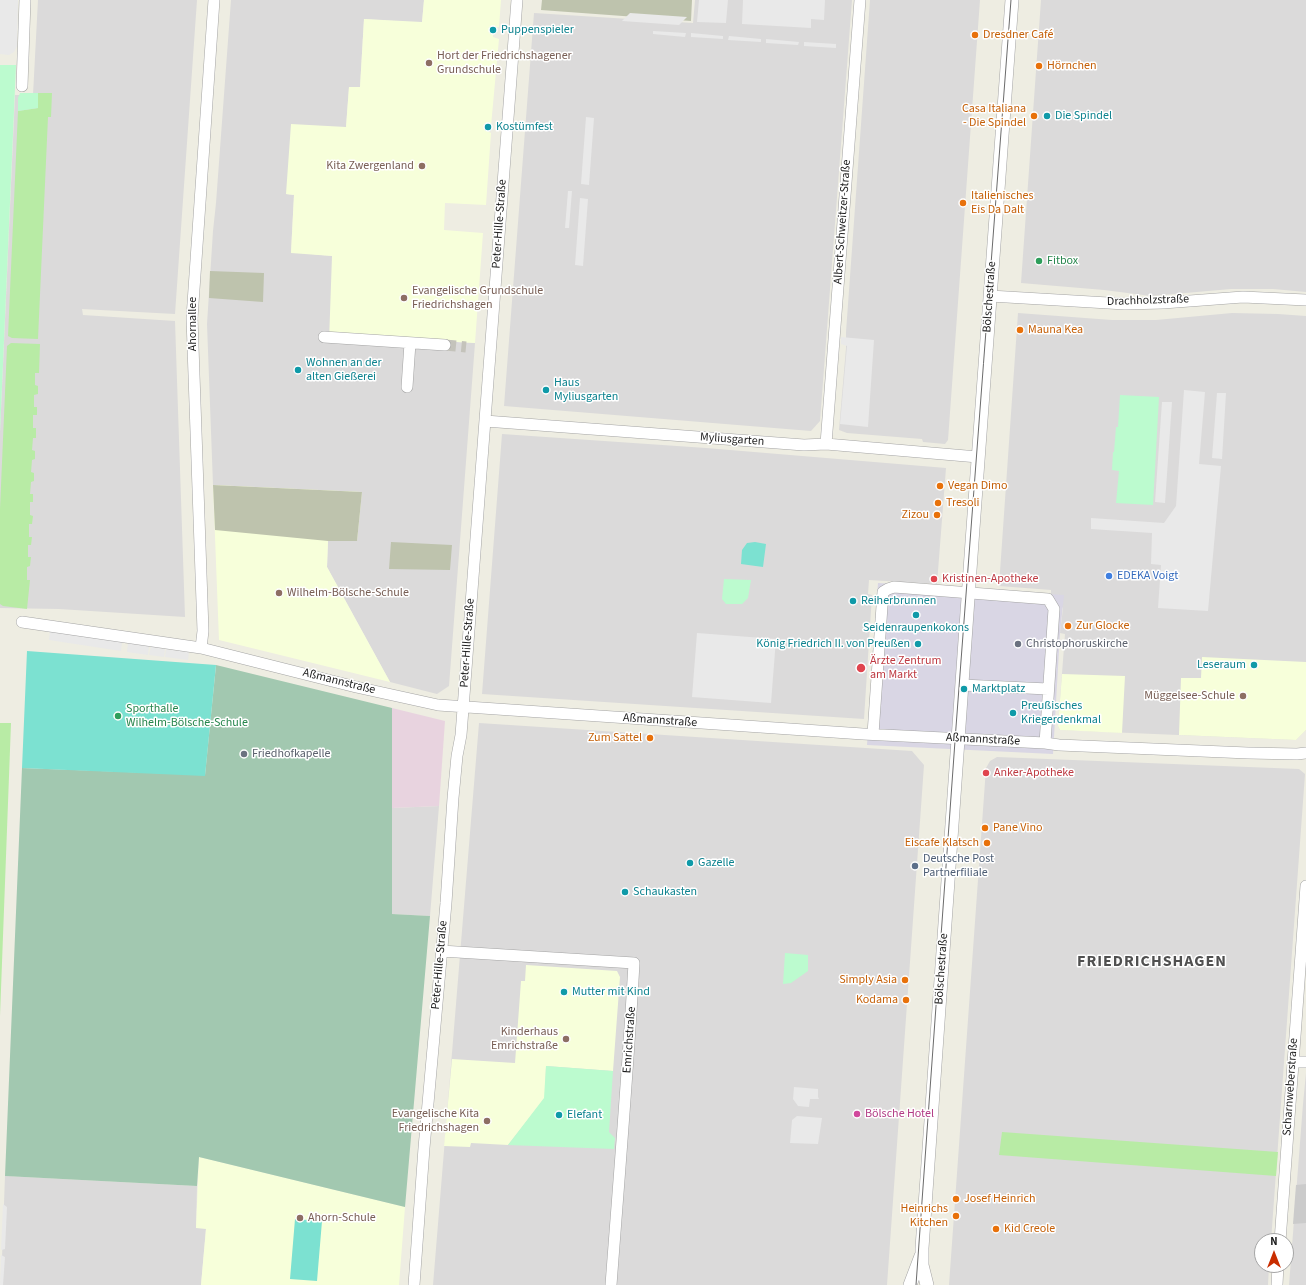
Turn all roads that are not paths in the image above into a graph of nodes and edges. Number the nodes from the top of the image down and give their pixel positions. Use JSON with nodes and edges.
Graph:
{"nodes":[{"id":1,"x":25,"y":0,"type":"edge"},
{"id":2,"x":214,"y":0,"type":"edge"},
{"id":3,"x":517,"y":0,"type":"edge"},
{"id":4,"x":860,"y":0,"type":"edge"},
{"id":5,"x":1012,"y":0,"type":"edge"},
{"id":6,"x":22,"y":86,"type":"dead end"},
{"id":7,"x":990,"y":296,"type":"junction"},
{"id":8,"x":1306,"y":300,"type":"edge"},
{"id":9,"x":324,"y":337,"type":"dead end"},
{"id":10,"x":410,"y":343,"type":"junction"},
{"id":11,"x":445,"y":345,"type":"tunnel mouth"},
{"id":12,"x":407,"y":387,"type":"dead end"},
{"id":13,"x":485,"y":421,"type":"junction"},
{"id":14,"x":826,"y":444,"type":"junction"},
{"id":15,"x":978,"y":457,"type":"junction"},
{"id":16,"x":968,"y":594,"type":"junction"},
{"id":17,"x":22,"y":622,"type":"dead end"},
{"id":18,"x":201,"y":648,"type":"junction"},
{"id":19,"x":962,"y":685,"type":"junction"},
{"id":20,"x":1048,"y":689,"type":"junction"},
{"id":21,"x":463,"y":708,"type":"junction"},
{"id":22,"x":873,"y":734,"type":"junction"},
{"id":23,"x":958,"y":739,"type":"junction"},
{"id":24,"x":1045,"y":743,"type":"junction"},
{"id":25,"x":1306,"y":753,"type":"edge"},
{"id":26,"x":1306,"y":886,"type":"edge"},
{"id":27,"x":441,"y":951,"type":"junction"},
{"id":28,"x":1293,"y":1062,"type":"junction"},
{"id":29,"x":1306,"y":1062,"type":"edge"},
{"id":30,"x":1281,"y":1233,"type":"edge"},
{"id":31,"x":921,"y":1254,"type":"junction"},
{"id":32,"x":1278,"y":1273,"type":"edge"},
{"id":33,"x":414,"y":1285,"type":"edge"},
{"id":34,"x":611,"y":1285,"type":"edge"},
{"id":35,"x":910,"y":1285,"type":"edge"},
{"id":36,"x":927,"y":1285,"type":"edge"},
{"id":37,"x":1277,"y":1285,"type":"edge"}],
"edges":[{"from":1,"to":6,"type":"street"},
{"from":2,"to":18,"type":"street","name":"Ahornallee"},
{"from":3,"to":13,"type":"street","name":"Peter-Hille-Straße"},
{"from":4,"to":14,"type":"street","name":"Albert-Schweitzer-Straße"},
{"from":5,"to":7,"type":"street","name":"Bölschestraße"},
{"from":7,"to":8,"type":"street","name":"Drachholzstraße"},
{"from":7,"to":15,"type":"street","name":"Bölschestraße"},
{"from":9,"to":10,"type":"street"},
{"from":10,"to":11,"type":"street"},
{"from":10,"to":12,"type":"street"},
{"from":13,"to":14,"type":"street","name":"Myliusgarten"},
{"from":13,"to":21,"type":"street","name":"Peter-Hille-Straße"},
{"from":14,"to":15,"type":"street","name":"Myliusgarten"},
{"from":15,"to":16,"type":"street","name":"Bölschestraße"},
{"from":16,"to":19,"type":"street","name":"Bölschestraße"},
{"from":16,"to":20,"type":"street"},
{"from":16,"to":22,"type":"street"},
{"from":17,"to":18,"type":"street","name":"Aßmannstraße"},
{"from":18,"to":21,"type":"street","name":"Aßmannstraße"},
{"from":19,"to":20,"type":"street"},
{"from":19,"to":23,"type":"street","name":"Bölschestraße"},
{"from":20,"to":24,"type":"street"},
{"from":21,"to":22,"type":"street","name":"Aßmannstraße"},
{"from":21,"to":27,"type":"street","name":"Peter-Hille-Straße"},
{"from":22,"to":23,"type":"street","name":"Aßmannstraße"},
{"from":23,"to":24,"type":"street","name":"Aßmannstraße"},
{"from":23,"to":31,"type":"street","name":"Bölschestraße"},
{"from":24,"to":25,"type":"street","name":"Aßmannstraße"},
{"from":26,"to":28,"type":"street","name":"Scharnweberstraße"},
{"from":27,"to":33,"type":"street","name":"Peter-Hille-Straße"},
{"from":27,"to":34,"type":"street","name":"Emrichstraße"},
{"from":28,"to":29,"type":"street"},
{"from":28,"to":30,"type":"street","name":"Scharnweberstraße"},
{"from":31,"to":35,"type":"street","name":"Bölschestraße"},
{"from":31,"to":36,"type":"street","name":"Bölschestraße"},
{"from":32,"to":37,"type":"street"}]}
